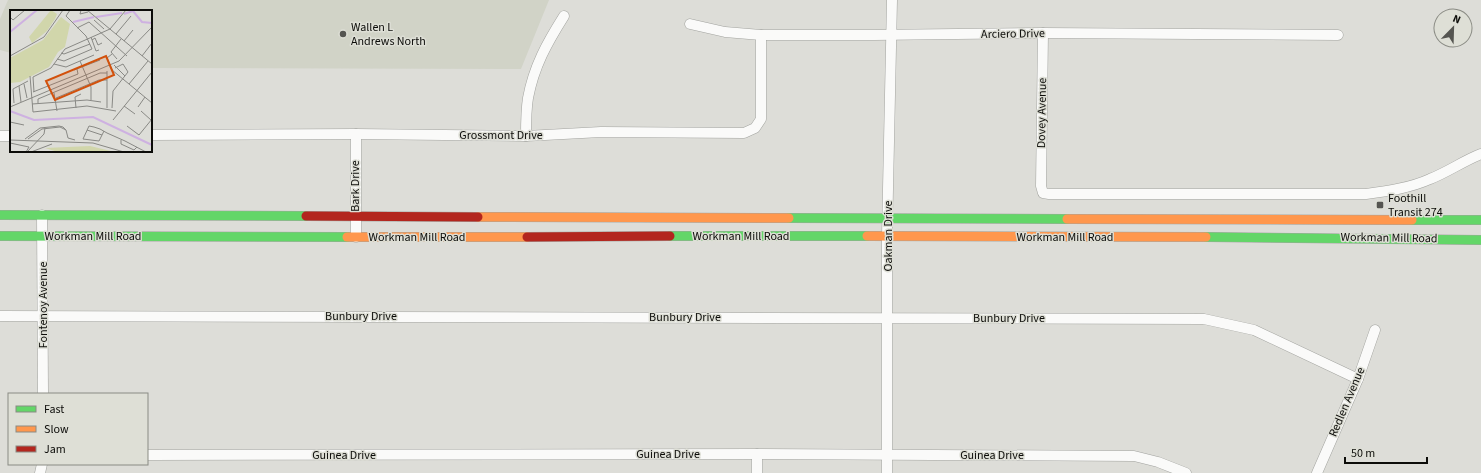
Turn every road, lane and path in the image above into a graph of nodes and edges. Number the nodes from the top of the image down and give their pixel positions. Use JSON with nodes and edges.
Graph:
{"nodes":[{"id":1,"x":892,"y":0,"type":"edge"},
{"id":2,"x":564,"y":16,"type":"dead end"},
{"id":3,"x":690,"y":24,"type":"dead end"},
{"id":4,"x":1043,"y":33,"type":"junction"},
{"id":5,"x":761,"y":35,"type":"junction"},
{"id":6,"x":892,"y":35,"type":"junction"},
{"id":7,"x":1338,"y":35,"type":"dead end"},
{"id":8,"x":356,"y":134,"type":"junction"},
{"id":9,"x":152,"y":135,"type":"edge"},
{"id":10,"x":526,"y":136,"type":"junction"},
{"id":11,"x":1481,"y":154,"type":"edge"},
{"id":12,"x":0,"y":215,"type":"edge"},
{"id":13,"x":42,"y":215,"type":"junction"},
{"id":14,"x":355,"y":216,"type":"junction"},
{"id":15,"x":887,"y":217,"type":"junction"},
{"id":16,"x":1481,"y":220,"type":"edge"},
{"id":17,"x":0,"y":236,"type":"edge"},
{"id":18,"x":42,"y":236,"type":"junction"},
{"id":19,"x":887,"y":236,"type":"junction"},
{"id":20,"x":356,"y":237,"type":"junction"},
{"id":21,"x":1481,"y":240,"type":"edge"},
{"id":22,"x":0,"y":316,"type":"edge"},
{"id":23,"x":43,"y":316,"type":"junction"},
{"id":24,"x":888,"y":317,"type":"junction"},
{"id":25,"x":1375,"y":330,"type":"dead end"},
{"id":26,"x":1358,"y":378,"type":"junction"},
{"id":27,"x":43,"y":393,"type":"edge"},
{"id":28,"x":757,"y":454,"type":"junction"},
{"id":29,"x":887,"y":454,"type":"junction"},
{"id":30,"x":148,"y":455,"type":"edge"},
{"id":31,"x":1179,"y":472,"type":"edge"},
{"id":32,"x":757,"y":473,"type":"edge"},
{"id":33,"x":887,"y":473,"type":"edge"},
{"id":34,"x":1317,"y":473,"type":"edge"}],
"edges":[{"from":1,"to":6,"type":"street","name":"Oakman Drive"},
{"from":2,"to":10,"type":"street"},
{"from":3,"to":5,"type":"street","name":"Arciero Drive"},
{"from":4,"to":6,"type":"street","name":"Arciero Drive"},
{"from":4,"to":7,"type":"street","name":"Arciero Drive"},
{"from":4,"to":11,"type":"street","name":"Dovey Avenue"},
{"from":5,"to":6,"type":"street","name":"Arciero Drive"},
{"from":5,"to":10,"type":"street","name":"Grossmont Drive"},
{"from":6,"to":15,"type":"street","name":"Oakman Drive"},
{"from":8,"to":9,"type":"street","name":"Grossmont Drive"},
{"from":8,"to":10,"type":"street","name":"Grossmont Drive"},
{"from":8,"to":14,"type":"street","name":"Bark Drive"},
{"from":12,"to":13,"type":"main road","name":"Workman Mill Road"},
{"from":13,"to":14,"type":"main road","name":"Workman Mill Road"},
{"from":13,"to":18,"type":"street","name":"Fontenoy Avenue"},
{"from":14,"to":15,"type":"main road","name":"Workman Mill Road"},
{"from":14,"to":20,"type":"street","name":"Bark Drive"},
{"from":15,"to":16,"type":"main road","name":"Workman Mill Road"},
{"from":15,"to":19,"type":"street","name":"Oakman Drive"},
{"from":17,"to":18,"type":"main road","name":"Workman Mill Road"},
{"from":18,"to":20,"type":"main road","name":"Workman Mill Road"},
{"from":18,"to":23,"type":"street","name":"Fontenoy Avenue"},
{"from":19,"to":20,"type":"main road","name":"Workman Mill Road"},
{"from":19,"to":21,"type":"main road","name":"Workman Mill Road"},
{"from":19,"to":24,"type":"street","name":"Oakman Drive"},
{"from":22,"to":23,"type":"street","name":"Bunbury Drive"},
{"from":23,"to":24,"type":"street","name":"Bunbury Drive"},
{"from":23,"to":27,"type":"street","name":"Fontenoy Avenue"},
{"from":24,"to":26,"type":"street","name":"Bunbury Drive"},
{"from":24,"to":29,"type":"street","name":"Oakman Drive"},
{"from":25,"to":26,"type":"street","name":"Redlen Avenue"},
{"from":26,"to":34,"type":"street","name":"Redlen Avenue"},
{"from":28,"to":29,"type":"street","name":"Guinea Drive"},
{"from":28,"to":30,"type":"street","name":"Guinea Drive"},
{"from":28,"to":32,"type":"street"},
{"from":29,"to":31,"type":"street","name":"Guinea Drive"},
{"from":29,"to":33,"type":"street","name":"Oakman Drive"}]}
